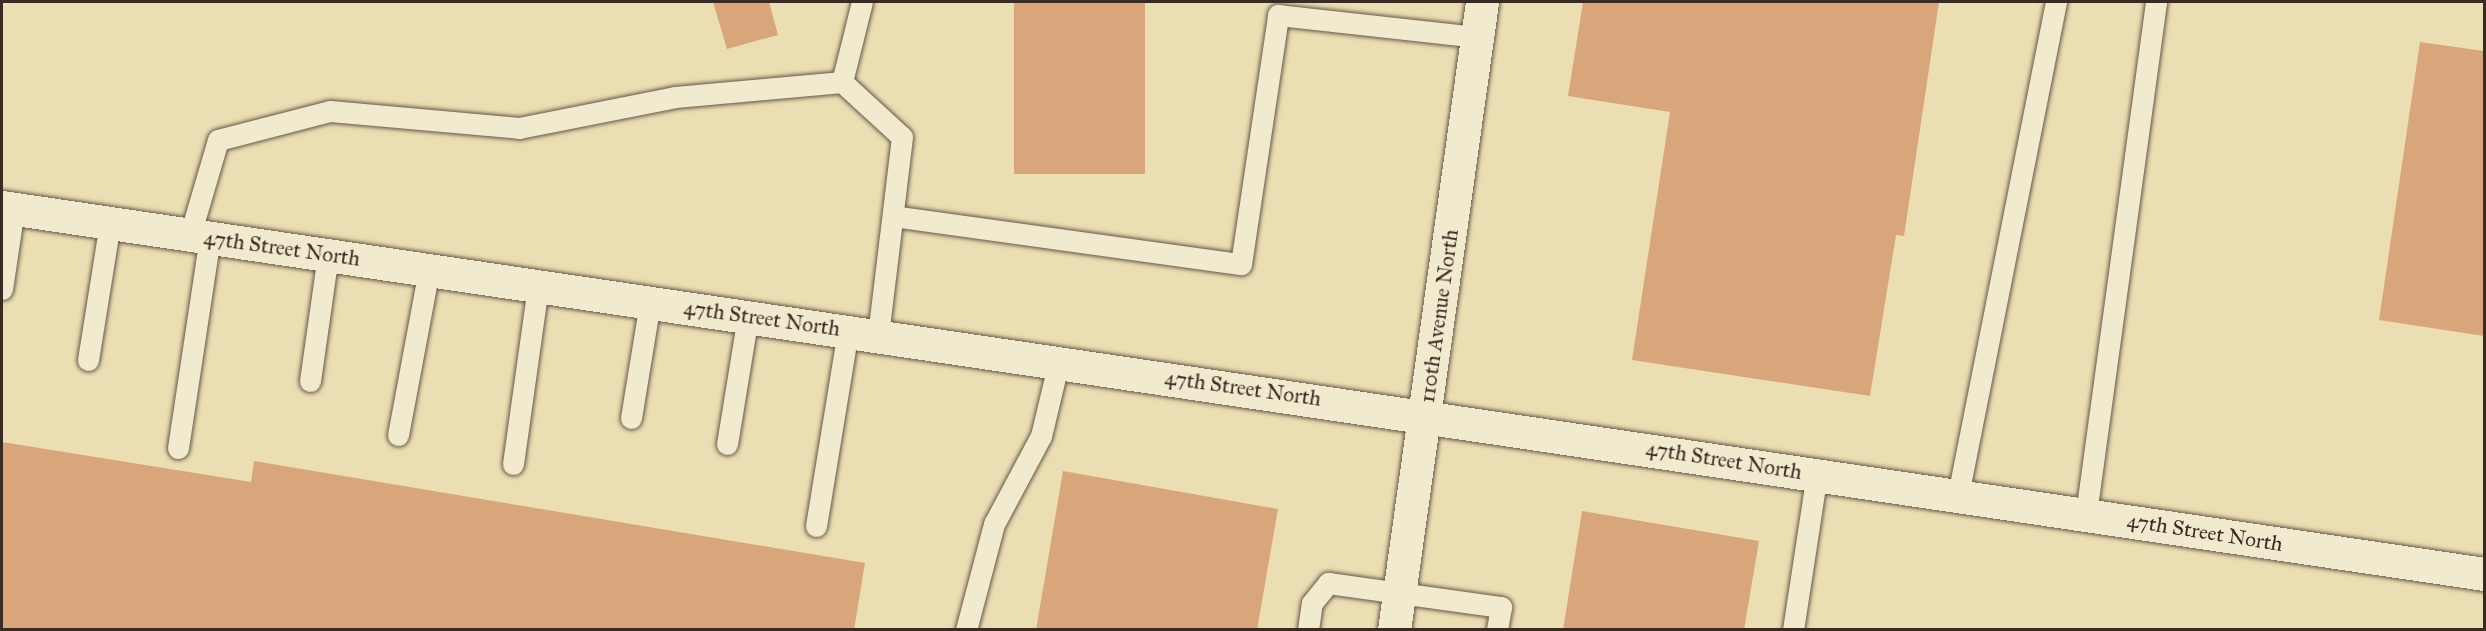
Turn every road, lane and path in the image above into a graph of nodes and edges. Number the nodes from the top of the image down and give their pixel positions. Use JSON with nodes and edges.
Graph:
{"nodes":[{"id":1,"x":862,"y":2,"type":"edge"},
{"id":2,"x":1482,"y":2,"type":"edge"},
{"id":3,"x":2056,"y":2,"type":"edge"},
{"id":4,"x":2156,"y":2,"type":"edge"},
{"id":5,"x":1272,"y":8,"type":"edge"},
{"id":6,"x":1477,"y":37,"type":"junction"},
{"id":7,"x":842,"y":82,"type":"junction"},
{"id":8,"x":8,"y":208,"type":"edge"},
{"id":9,"x":893,"y":216,"type":"junction"},
{"id":10,"x":110,"y":222,"type":"junction"},
{"id":11,"x":200,"y":236,"type":"junction"},
{"id":12,"x":328,"y":254,"type":"junction"},
{"id":13,"x":429,"y":269,"type":"junction"},
{"id":14,"x":538,"y":286,"type":"junction"},
{"id":15,"x":2,"y":289,"type":"edge"},
{"id":16,"x":650,"y":302,"type":"junction"},
{"id":17,"x":748,"y":316,"type":"junction"},
{"id":18,"x":863,"y":333,"type":"junction"},
{"id":19,"x":88,"y":360,"type":"dead end"},
{"id":20,"x":1059,"y":361,"type":"junction"},
{"id":21,"x":310,"y":381,"type":"dead end"},
{"id":22,"x":1426,"y":415,"type":"junction"},
{"id":23,"x":631,"y":418,"type":"dead end"},
{"id":24,"x":398,"y":435,"type":"dead end"},
{"id":25,"x":727,"y":444,"type":"dead end"},
{"id":26,"x":178,"y":448,"type":"dead end"},
{"id":27,"x":513,"y":464,"type":"dead end"},
{"id":28,"x":1818,"y":474,"type":"junction"},
{"id":29,"x":1958,"y":495,"type":"junction"},
{"id":30,"x":2086,"y":514,"type":"junction"},
{"id":31,"x":816,"y":526,"type":"dead end"},
{"id":32,"x":2484,"y":574,"type":"edge"},
{"id":33,"x":1400,"y":591,"type":"junction"},
{"id":34,"x":966,"y":630,"type":"edge"},
{"id":35,"x":1308,"y":630,"type":"edge"},
{"id":36,"x":1394,"y":630,"type":"edge"},
{"id":37,"x":1497,"y":630,"type":"edge"},
{"id":38,"x":1793,"y":630,"type":"edge"}],
"edges":[{"from":1,"to":7,"type":"lane"},
{"from":2,"to":6,"type":"street","name":"110th Avenue North"},
{"from":3,"to":29,"type":"lane"},
{"from":4,"to":30,"type":"lane"},
{"from":5,"to":6,"type":"lane"},
{"from":5,"to":9,"type":"lane"},
{"from":6,"to":22,"type":"street","name":"110th Avenue North"},
{"from":7,"to":9,"type":"lane"},
{"from":7,"to":11,"type":"lane"},
{"from":8,"to":10,"type":"street","name":"47th Street North"},
{"from":8,"to":15,"type":"lane"},
{"from":9,"to":18,"type":"lane"},
{"from":10,"to":11,"type":"street","name":"47th Street North"},
{"from":10,"to":19,"type":"lane"},
{"from":11,"to":12,"type":"street","name":"47th Street North"},
{"from":11,"to":26,"type":"lane"},
{"from":12,"to":13,"type":"street","name":"47th Street North"},
{"from":12,"to":21,"type":"lane"},
{"from":13,"to":14,"type":"street","name":"47th Street North"},
{"from":13,"to":24,"type":"lane"},
{"from":14,"to":16,"type":"street","name":"47th Street North"},
{"from":14,"to":27,"type":"lane"},
{"from":16,"to":17,"type":"street","name":"47th Street North"},
{"from":16,"to":23,"type":"lane"},
{"from":17,"to":18,"type":"street","name":"47th Street North"},
{"from":17,"to":25,"type":"lane"},
{"from":18,"to":20,"type":"street","name":"47th Street North"},
{"from":18,"to":31,"type":"lane"},
{"from":20,"to":22,"type":"street","name":"47th Street North"},
{"from":20,"to":34,"type":"lane"},
{"from":22,"to":28,"type":"street","name":"47th Street North"},
{"from":22,"to":33,"type":"street","name":"110th Avenue North"},
{"from":28,"to":29,"type":"street","name":"47th Street North"},
{"from":28,"to":38,"type":"lane"},
{"from":29,"to":30,"type":"street","name":"47th Street North"},
{"from":30,"to":32,"type":"street","name":"47th Street North"},
{"from":33,"to":35,"type":"lane"},
{"from":33,"to":36,"type":"street","name":"110th Avenue North"},
{"from":33,"to":37,"type":"lane"}]}
